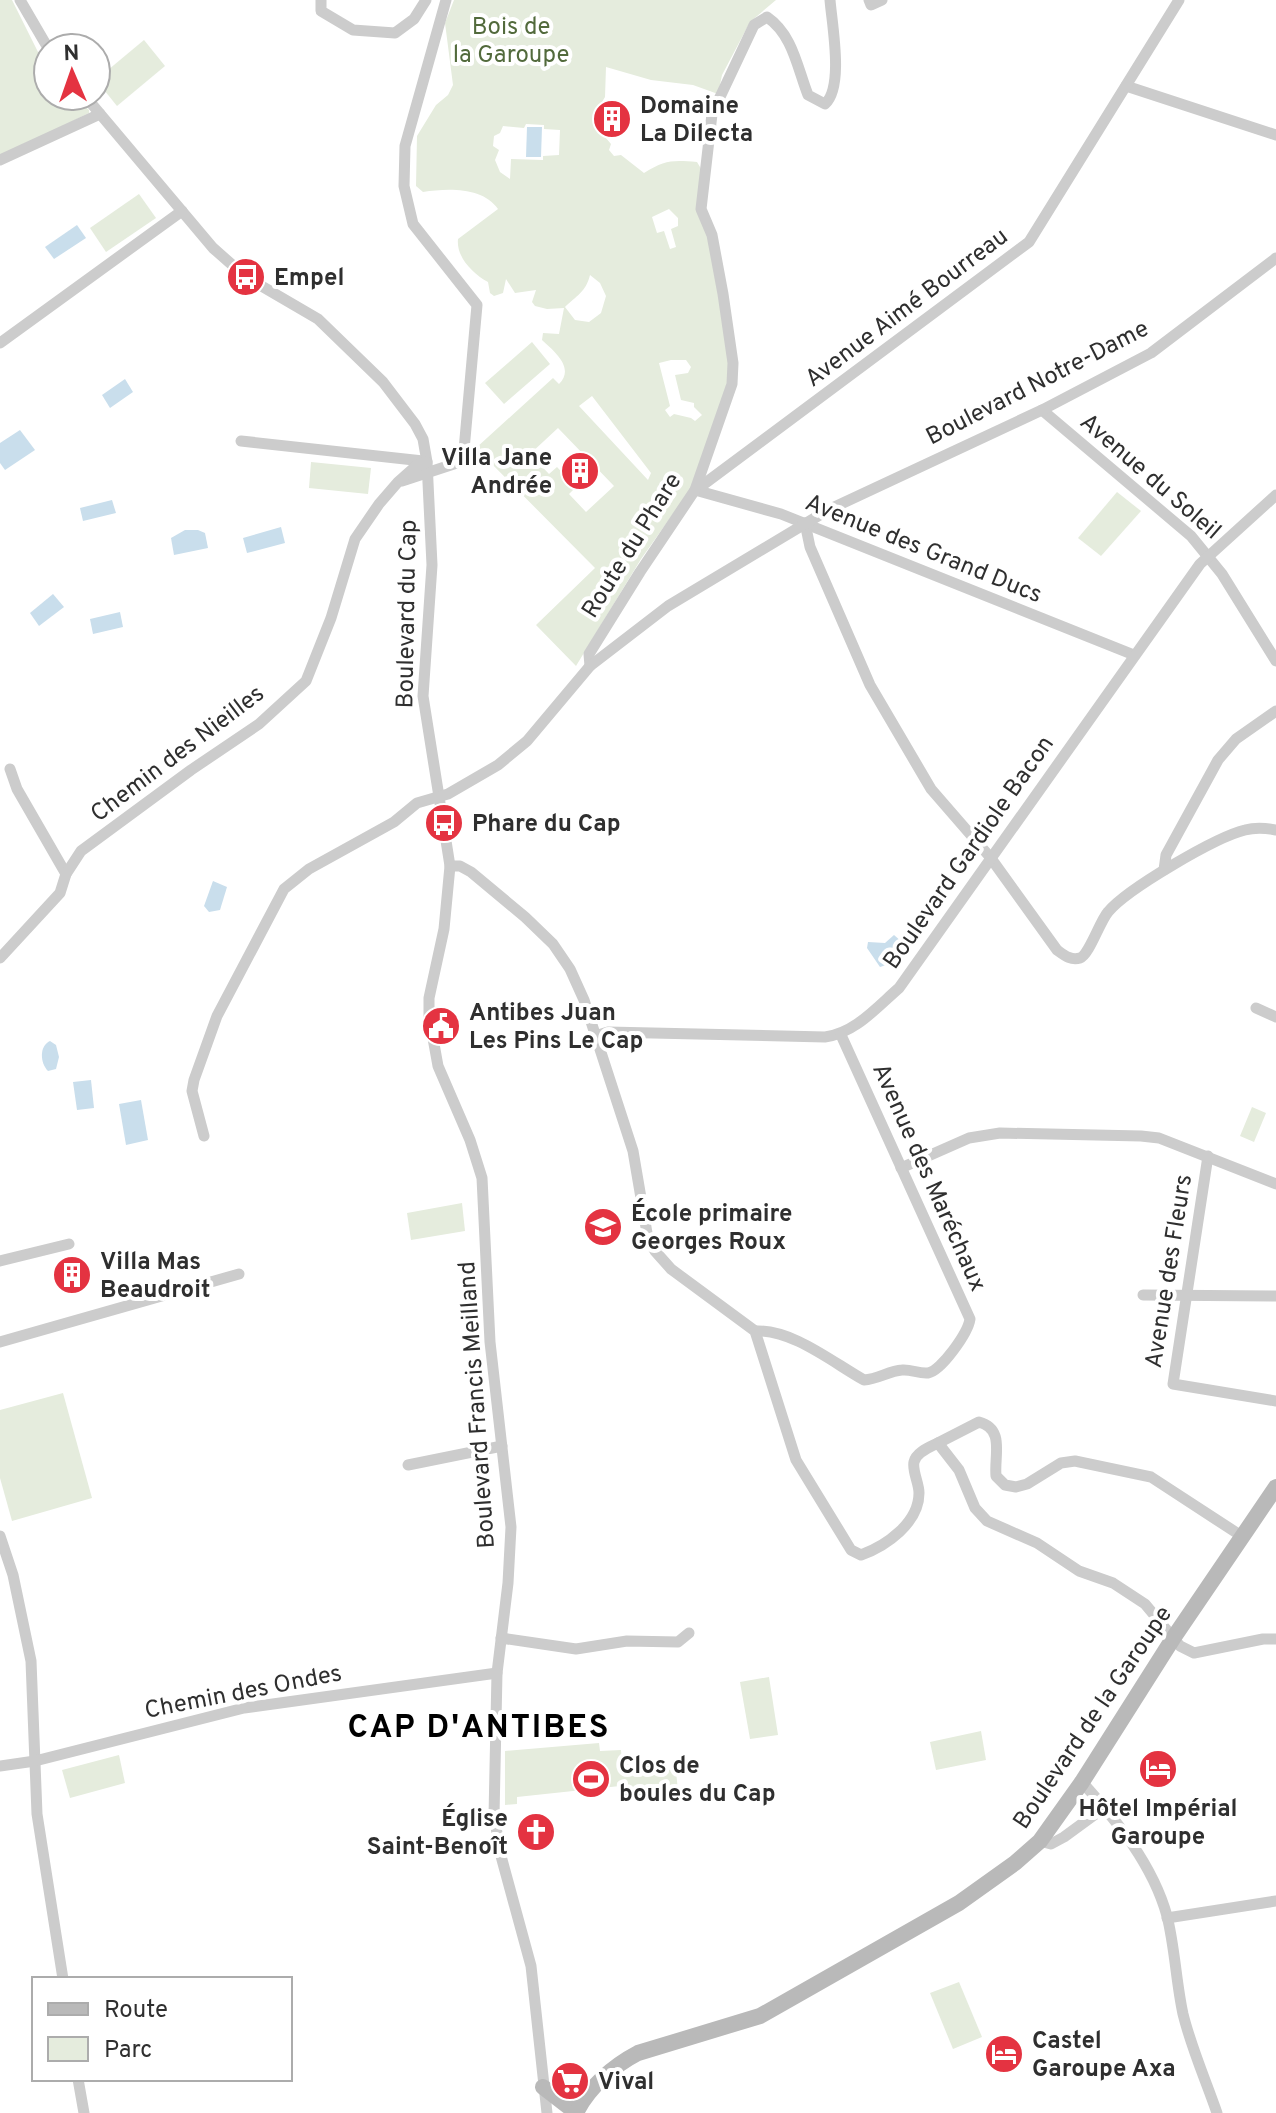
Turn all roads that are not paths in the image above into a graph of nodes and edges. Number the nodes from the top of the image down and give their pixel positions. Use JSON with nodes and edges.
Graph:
{"nodes":[{"id":1,"x":20,"y":0,"type":"edge"},
{"id":2,"x":321,"y":0,"type":"edge"},
{"id":3,"x":426,"y":0,"type":"edge"},
{"id":4,"x":446,"y":0,"type":"edge"},
{"id":5,"x":830,"y":0,"type":"edge"},
{"id":6,"x":869,"y":0,"type":"edge"},
{"id":7,"x":882,"y":0,"type":"edge"},
{"id":8,"x":1179,"y":0,"type":"edge"},
{"id":9,"x":39,"y":32,"type":"edge"},
{"id":10,"x":1126,"y":86,"type":"junction"},
{"id":11,"x":100,"y":114,"type":"joint"},
{"id":12,"x":1276,"y":135,"type":"edge"},
{"id":13,"x":0,"y":160,"type":"edge"},
{"id":14,"x":182,"y":211,"type":"junction"},
{"id":15,"x":1276,"y":258,"type":"edge"},
{"id":16,"x":0,"y":343,"type":"edge"},
{"id":17,"x":1042,"y":410,"type":"junction"},
{"id":18,"x":241,"y":441,"type":"dead end"},
{"id":19,"x":427,"y":468,"type":"junction"},
{"id":20,"x":695,"y":490,"type":"junction"},
{"id":21,"x":1276,"y":495,"type":"edge"},
{"id":22,"x":805,"y":523,"type":"junction"},
{"id":23,"x":1209,"y":555,"type":"junction"},
{"id":24,"x":1134,"y":655,"type":"junction"},
{"id":25,"x":1276,"y":661,"type":"edge"},
{"id":26,"x":590,"y":666,"type":"junction"},
{"id":27,"x":1276,"y":711,"type":"edge"},
{"id":28,"x":10,"y":769,"type":"dead end"},
{"id":29,"x":439,"y":796,"type":"junction"},
{"id":30,"x":1276,"y":830,"type":"edge"},
{"id":31,"x":990,"y":857,"type":"junction"},
{"id":32,"x":450,"y":866,"type":"junction"},
{"id":33,"x":1164,"y":870,"type":"junction"},
{"id":34,"x":66,"y":874,"type":"junction"},
{"id":35,"x":0,"y":958,"type":"edge"},
{"id":36,"x":1256,"y":1008,"type":"dead end"},
{"id":37,"x":1276,"y":1017,"type":"edge"},
{"id":38,"x":841,"y":1035,"type":"junction"},
{"id":39,"x":595,"y":1036,"type":"junction"},
{"id":40,"x":204,"y":1136,"type":"dead end"},
{"id":41,"x":1208,"y":1156,"type":"junction"},
{"id":42,"x":901,"y":1168,"type":"junction"},
{"id":43,"x":1276,"y":1184,"type":"edge"},
{"id":44,"x":69,"y":1244,"type":"dead end"},
{"id":45,"x":0,"y":1261,"type":"edge"},
{"id":46,"x":239,"y":1274,"type":"dead end"},
{"id":47,"x":1143,"y":1295,"type":"dead end"},
{"id":48,"x":1276,"y":1296,"type":"edge"},
{"id":49,"x":1186,"y":1297,"type":"junction"},
{"id":50,"x":755,"y":1331,"type":"junction"},
{"id":51,"x":0,"y":1342,"type":"edge"},
{"id":52,"x":1276,"y":1401,"type":"edge"},
{"id":53,"x":938,"y":1443,"type":"junction"},
{"id":54,"x":502,"y":1446,"type":"junction"},
{"id":55,"x":408,"y":1465,"type":"dead end"},
{"id":56,"x":1276,"y":1487,"type":"edge"},
{"id":57,"x":0,"y":1536,"type":"edge"},
{"id":58,"x":1243,"y":1537,"type":"junction"},
{"id":59,"x":4,"y":1559,"type":"edge"},
{"id":60,"x":689,"y":1633,"type":"dead end"},
{"id":61,"x":1174,"y":1637,"type":"junction"},
{"id":62,"x":501,"y":1638,"type":"junction"},
{"id":63,"x":1276,"y":1639,"type":"edge"},
{"id":64,"x":497,"y":1673,"type":"junction"},
{"id":65,"x":35,"y":1761,"type":"junction"},
{"id":66,"x":0,"y":1766,"type":"edge"},
{"id":67,"x":1082,"y":1782,"type":"junction"},
{"id":68,"x":1105,"y":1807,"type":"junction"},
{"id":69,"x":1040,"y":1841,"type":"junction"},
{"id":70,"x":1276,"y":1901,"type":"edge"},
{"id":71,"x":1167,"y":1918,"type":"junction"},
{"id":72,"x":63,"y":1977,"type":"edge"},
{"id":73,"x":78,"y":2081,"type":"edge"},
{"id":74,"x":543,"y":2087,"type":"junction"},
{"id":75,"x":571,"y":2109,"type":"edge"},
{"id":76,"x":84,"y":2113,"type":"edge"},
{"id":77,"x":547,"y":2113,"type":"edge"},
{"id":78,"x":1217,"y":2113,"type":"edge"}],
"edges":[{"from":1,"to":9,"type":"street"},
{"from":2,"to":3,"type":"street"},
{"from":4,"to":19,"type":"street","name":"Chemin des Nieilles"},
{"from":5,"to":20,"type":"street","name":"Route du Phare"},
{"from":6,"to":7,"type":"street"},
{"from":8,"to":10,"type":"street","name":"Avenue Aimé Bourreau"},
{"from":10,"to":12,"type":"street"},
{"from":10,"to":20,"type":"street","name":"Avenue Aimé Bourreau"},
{"from":11,"to":13,"type":"street"},
{"from":11,"to":14,"type":"street","name":"Boulevard du Cap"},
{"from":14,"to":16,"type":"street"},
{"from":14,"to":19,"type":"street","name":"Boulevard du Cap"},
{"from":15,"to":17,"type":"street","name":"Boulevard Notre-Dame"},
{"from":17,"to":22,"type":"street","name":"Boulevard Notre-Dame"},
{"from":17,"to":23,"type":"street","name":"Avenue du Soleil"},
{"from":18,"to":19,"type":"street"},
{"from":19,"to":29,"type":"street","name":"Boulevard du Cap"},
{"from":19,"to":34,"type":"street","name":"Chemin des Nieilles"},
{"from":20,"to":22,"type":"street","name":"Avenue des Grand Ducs"},
{"from":20,"to":26,"type":"street","name":"Route du Phare"},
{"from":21,"to":23,"type":"street","name":"Boulevard Gardiole Bacon"},
{"from":22,"to":24,"type":"street","name":"Avenue des Grand Ducs"},
{"from":22,"to":26,"type":"street","name":"Boulevard Notre-Dame"},
{"from":22,"to":31,"type":"street"},
{"from":23,"to":24,"type":"street","name":"Boulevard Gardiole Bacon"},
{"from":23,"to":25,"type":"street","name":"Avenue du Soleil"},
{"from":24,"to":31,"type":"street","name":"Boulevard Gardiole Bacon"},
{"from":26,"to":29,"type":"street"},
{"from":27,"to":33,"type":"street"},
{"from":28,"to":34,"type":"street"},
{"from":29,"to":32,"type":"street","name":"Boulevard Francis Meilland"},
{"from":29,"to":40,"type":"street"},
{"from":30,"to":33,"type":"street"},
{"from":31,"to":33,"type":"street"},
{"from":31,"to":38,"type":"street","name":"Boulevard Gardiole Bacon"},
{"from":32,"to":39,"type":"street"},
{"from":32,"to":54,"type":"street","name":"Boulevard Francis Meilland"},
{"from":34,"to":35,"type":"street","name":"Chemin des Nieilles"},
{"from":36,"to":37,"type":"street"},
{"from":38,"to":39,"type":"street"},
{"from":38,"to":42,"type":"street","name":"Avenue des Maréchaux"},
{"from":39,"to":50,"type":"street"},
{"from":41,"to":42,"type":"street"},
{"from":41,"to":43,"type":"street"},
{"from":41,"to":49,"type":"street","name":"Avenue des Fleurs"},
{"from":42,"to":50,"type":"street","name":"Avenue des Maréchaux"},
{"from":44,"to":45,"type":"street"},
{"from":46,"to":51,"type":"street"},
{"from":47,"to":49,"type":"street"},
{"from":48,"to":49,"type":"street"},
{"from":49,"to":52,"type":"street","name":"Avenue des Fleurs"},
{"from":50,"to":53,"type":"street"},
{"from":53,"to":58,"type":"street"},
{"from":53,"to":61,"type":"street"},
{"from":54,"to":55,"type":"street"},
{"from":54,"to":62,"type":"street","name":"Boulevard Francis Meilland"},
{"from":56,"to":58,"type":"street","name":"Boulevard de la Garoupe"},
{"from":57,"to":59,"type":"street"},
{"from":58,"to":61,"type":"street","name":"Boulevard de la Garoupe"},
{"from":59,"to":65,"type":"street"},
{"from":60,"to":62,"type":"street"},
{"from":61,"to":63,"type":"street"},
{"from":61,"to":67,"type":"street","name":"Boulevard de la Garoupe"},
{"from":62,"to":64,"type":"street","name":"Boulevard Francis Meilland"},
{"from":64,"to":65,"type":"street","name":"Chemin des Ondes"},
{"from":64,"to":74,"type":"street","name":"Boulevard Francis Meilland"},
{"from":65,"to":66,"type":"street","name":"Chemin des Ondes"},
{"from":65,"to":72,"type":"street"},
{"from":67,"to":68,"type":"street"},
{"from":67,"to":69,"type":"street","name":"Boulevard de la Garoupe"},
{"from":68,"to":69,"type":"street"},
{"from":68,"to":71,"type":"street"},
{"from":69,"to":75,"type":"street","name":"Boulevard de la Garoupe"},
{"from":70,"to":71,"type":"street"},
{"from":71,"to":78,"type":"street"},
{"from":73,"to":76,"type":"street"},
{"from":74,"to":75,"type":"street"},
{"from":74,"to":77,"type":"street","name":"Boulevard Francis Meilland"}]}
